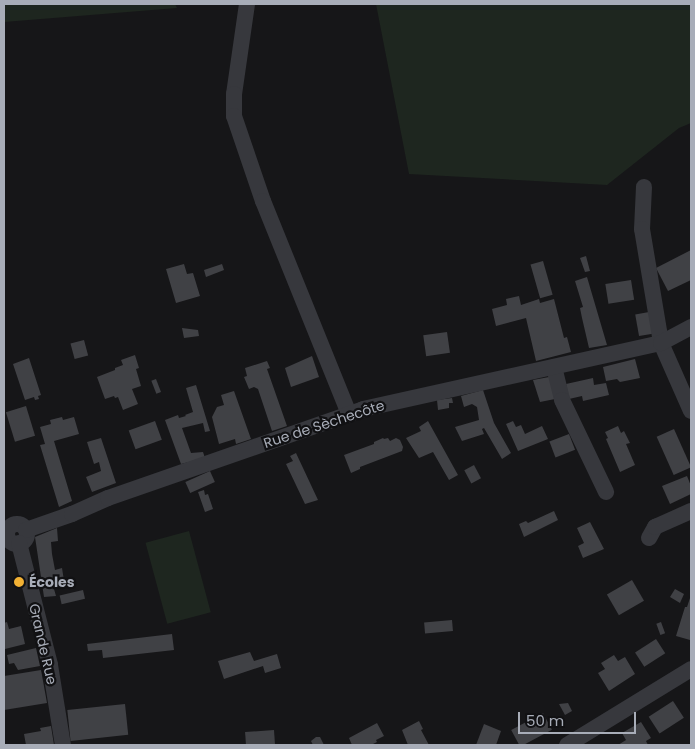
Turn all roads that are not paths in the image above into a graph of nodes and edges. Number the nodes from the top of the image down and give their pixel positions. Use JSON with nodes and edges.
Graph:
{"nodes":[{"id":1,"x":247,"y":4,"type":"edge"},
{"id":2,"x":644,"y":187,"type":"dead end"},
{"id":3,"x":691,"y":327,"type":"edge"},
{"id":4,"x":661,"y":343,"type":"junction"},
{"id":5,"x":554,"y":367,"type":"junction"},
{"id":6,"x":691,"y":411,"type":"edge"},
{"id":7,"x":349,"y":414,"type":"junction"},
{"id":8,"x":606,"y":492,"type":"dead end"},
{"id":9,"x":691,"y":511,"type":"edge"},
{"id":10,"x":12,"y":534,"type":"edge"},
{"id":11,"x":650,"y":538,"type":"dead end"},
{"id":12,"x":691,"y":670,"type":"edge"},
{"id":13,"x":63,"y":745,"type":"edge"},
{"id":14,"x":567,"y":745,"type":"edge"}],
"edges":[{"from":1,"to":7,"type":"street"},
{"from":2,"to":4,"type":"street"},
{"from":3,"to":4,"type":"street","name":"Rue de Sèchecôte"},
{"from":4,"to":5,"type":"street","name":"Rue de Sèchecôte"},
{"from":4,"to":6,"type":"street"},
{"from":5,"to":7,"type":"street","name":"Rue de Sèchecôte"},
{"from":5,"to":8,"type":"street"},
{"from":7,"to":10,"type":"street","name":"Rue de Sèchecôte"},
{"from":9,"to":11,"type":"street"},
{"from":10,"to":13,"type":"street","name":"Grande Rue"},
{"from":12,"to":14,"type":"street"}]}
